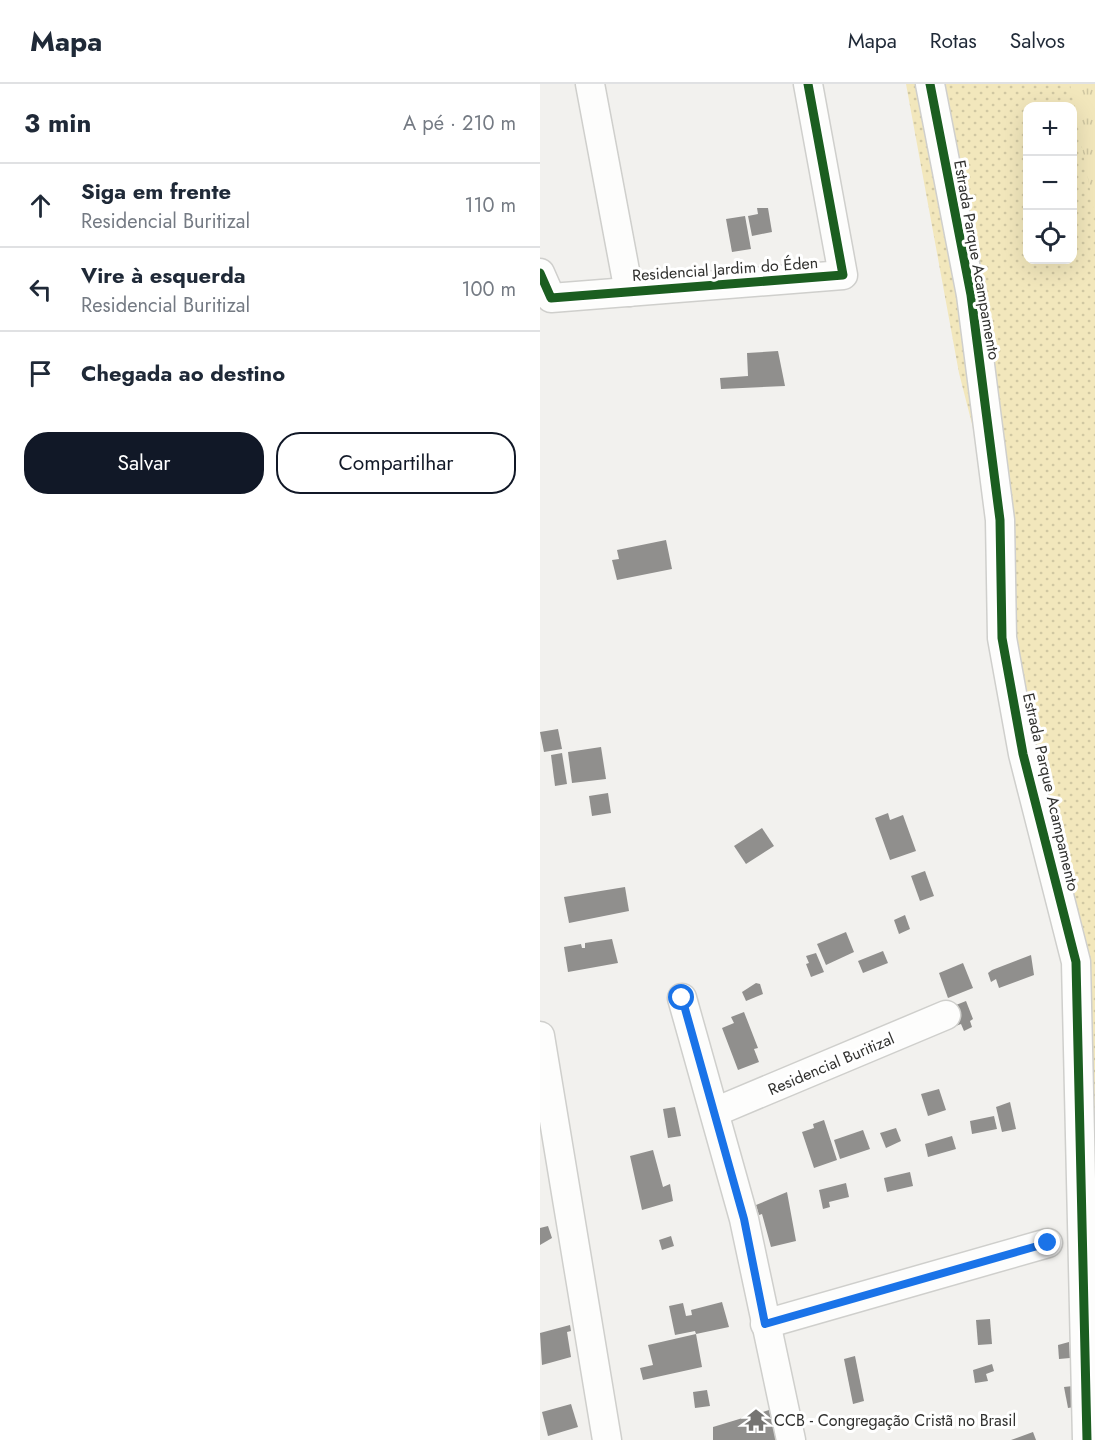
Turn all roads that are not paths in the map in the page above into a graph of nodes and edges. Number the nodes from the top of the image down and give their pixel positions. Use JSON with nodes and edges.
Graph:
{"nodes":[{"id":1,"x":590,"y":84,"type":"edge"},
{"id":2,"x":808,"y":84,"type":"edge"},
{"id":3,"x":930,"y":84,"type":"edge"},
{"id":4,"x":540,"y":273,"type":"edge"},
{"id":5,"x":629,"y":292,"type":"junction"},
{"id":6,"x":682,"y":998,"type":"dead end"},
{"id":7,"x":946,"y":1015,"type":"dead end"},
{"id":8,"x":540,"y":1036,"type":"edge"},
{"id":9,"x":716,"y":1112,"type":"junction"},
{"id":10,"x":1048,"y":1243,"type":"dead end"},
{"id":11,"x":765,"y":1324,"type":"junction"},
{"id":12,"x":607,"y":1440,"type":"edge"},
{"id":13,"x":791,"y":1440,"type":"edge"},
{"id":14,"x":1087,"y":1440,"type":"edge"}],
"edges":[{"from":1,"to":5,"type":"street","name":"Residencial Jardim do Éden"},
{"from":2,"to":5,"type":"street","name":"Residencial Jardim do Éden"},
{"from":3,"to":14,"type":"street","name":"Estrada Parque Acampamento"},
{"from":4,"to":5,"type":"street","name":"Residencial Jardim do Éden"},
{"from":6,"to":9,"type":"street"},
{"from":7,"to":9,"type":"street","name":"Residencial Buritizal"},
{"from":8,"to":12,"type":"street"},
{"from":9,"to":11,"type":"street"},
{"from":10,"to":11,"type":"street"},
{"from":11,"to":13,"type":"street"}]}
